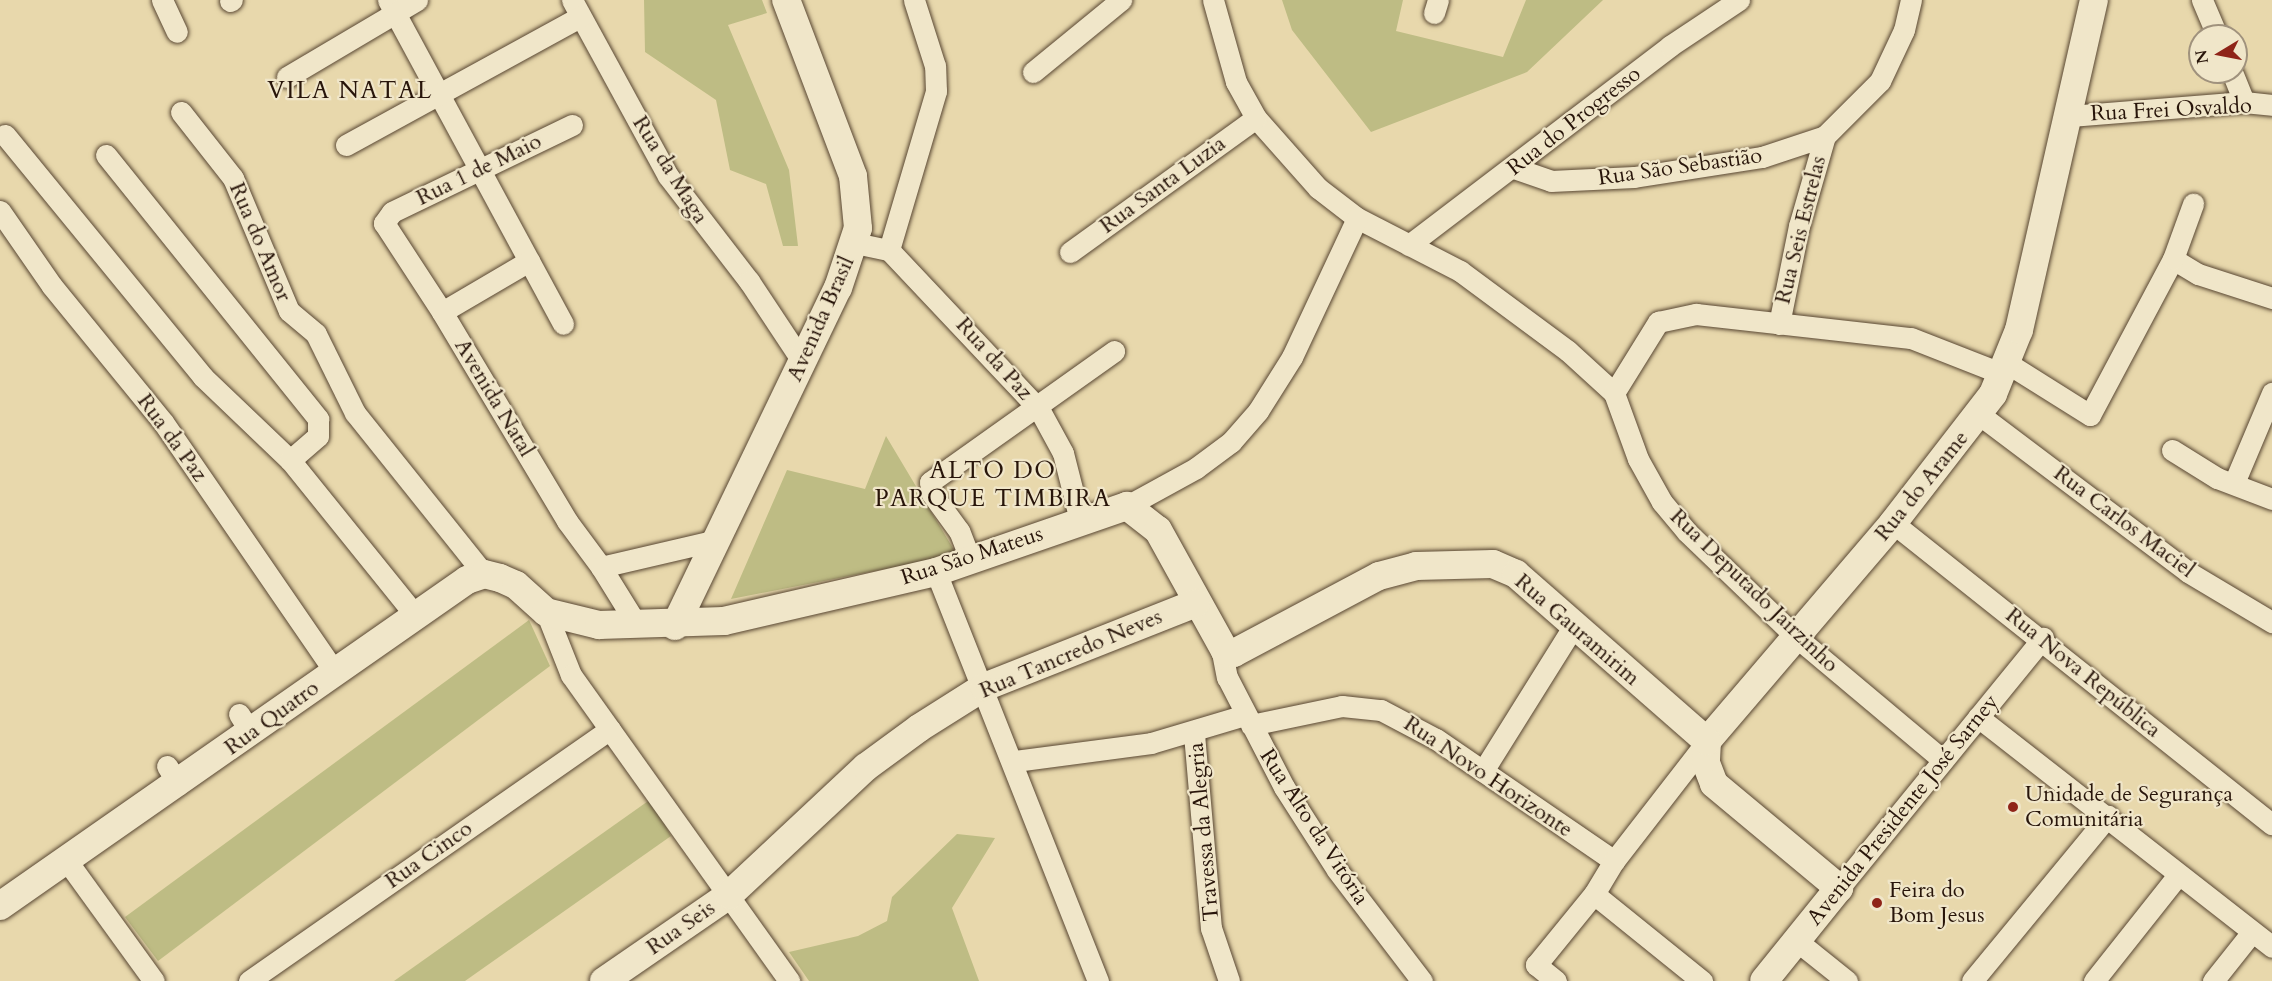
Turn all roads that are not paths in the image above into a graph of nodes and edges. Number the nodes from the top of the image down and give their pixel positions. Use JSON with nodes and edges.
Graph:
{"nodes":[{"id":1,"x":162,"y":0,"type":"edge"},
{"id":2,"x":417,"y":0,"type":"edge"},
{"id":3,"x":786,"y":0,"type":"edge"},
{"id":4,"x":914,"y":0,"type":"edge"},
{"id":5,"x":1121,"y":0,"type":"edge"},
{"id":6,"x":1213,"y":0,"type":"edge"},
{"id":7,"x":1739,"y":0,"type":"edge"},
{"id":8,"x":1911,"y":0,"type":"edge"},
{"id":9,"x":2202,"y":0,"type":"edge"},
{"id":10,"x":2087,"y":1,"type":"edge"},
{"id":11,"x":391,"y":6,"type":"edge"},
{"id":12,"x":576,"y":8,"type":"edge"},
{"id":13,"x":2212,"y":24,"type":"edge"},
{"id":14,"x":177,"y":32,"type":"dead end"},
{"id":15,"x":1033,"y":72,"type":"dead end"},
{"id":16,"x":286,"y":77,"type":"dead end"},
{"id":17,"x":2237,"y":84,"type":"edge"},
{"id":18,"x":439,"y":93,"type":"junction"},
{"id":19,"x":2244,"y":102,"type":"junction"},
{"id":20,"x":2272,"y":105,"type":"edge"},
{"id":21,"x":181,"y":112,"type":"dead end"},
{"id":22,"x":2070,"y":116,"type":"junction"},
{"id":23,"x":1256,"y":118,"type":"junction"},
{"id":24,"x":572,"y":125,"type":"dead end"},
{"id":25,"x":5,"y":135,"type":"dead end"},
{"id":26,"x":1825,"y":136,"type":"junction"},
{"id":27,"x":346,"y":145,"type":"dead end"},
{"id":28,"x":106,"y":155,"type":"dead end"},
{"id":29,"x":1514,"y":168,"type":"junction"},
{"id":30,"x":480,"y":169,"type":"junction"},
{"id":31,"x":2193,"y":204,"type":"dead end"},
{"id":32,"x":0,"y":211,"type":"edge"},
{"id":33,"x":1357,"y":218,"type":"junction"},
{"id":34,"x":855,"y":243,"type":"junction"},
{"id":35,"x":1409,"y":245,"type":"junction"},
{"id":36,"x":889,"y":250,"type":"junction"},
{"id":37,"x":1070,"y":252,"type":"dead end"},
{"id":38,"x":2173,"y":259,"type":"junction"},
{"id":39,"x":529,"y":261,"type":"junction"},
{"id":40,"x":2272,"y":298,"type":"edge"},
{"id":41,"x":442,"y":312,"type":"junction"},
{"id":42,"x":563,"y":324,"type":"dead end"},
{"id":43,"x":1779,"y":324,"type":"junction"},
{"id":44,"x":1114,"y":351,"type":"dead end"},
{"id":45,"x":802,"y":361,"type":"junction"},
{"id":46,"x":2005,"y":368,"type":"junction"},
{"id":47,"x":1614,"y":393,"type":"junction"},
{"id":48,"x":2272,"y":397,"type":"edge"},
{"id":49,"x":1039,"y":409,"type":"junction"},
{"id":50,"x":1980,"y":415,"type":"junction"},
{"id":51,"x":2172,"y":450,"type":"dead end"},
{"id":52,"x":290,"y":460,"type":"junction"},
{"id":53,"x":2234,"y":483,"type":"junction"},
{"id":54,"x":2272,"y":500,"type":"edge"},
{"id":55,"x":1127,"y":506,"type":"junction"},
{"id":56,"x":1080,"y":520,"type":"junction"},
{"id":57,"x":1893,"y":523,"type":"junction"},
{"id":58,"x":717,"y":540,"type":"junction"},
{"id":59,"x":970,"y":559,"type":"junction"},
{"id":60,"x":602,"y":567,"type":"junction"},
{"id":61,"x":936,"y":572,"type":"junction"},
{"id":62,"x":484,"y":574,"type":"junction"},
{"id":63,"x":1196,"y":603,"type":"junction"},
{"id":64,"x":546,"y":612,"type":"junction"},
{"id":65,"x":415,"y":615,"type":"junction"},
{"id":66,"x":2272,"y":622,"type":"edge"},
{"id":67,"x":637,"y":625,"type":"junction"},
{"id":68,"x":675,"y":626,"type":"junction"},
{"id":69,"x":1573,"y":627,"type":"junction"},
{"id":70,"x":1795,"y":636,"type":"junction"},
{"id":71,"x":2043,"y":638,"type":"junction"},
{"id":72,"x":1226,"y":654,"type":"junction"},
{"id":73,"x":335,"y":672,"type":"junction"},
{"id":74,"x":984,"y":687,"type":"junction"},
{"id":75,"x":1978,"y":717,"type":"junction"},
{"id":76,"x":1248,"y":720,"type":"junction"},
{"id":77,"x":610,"y":729,"type":"junction"},
{"id":78,"x":1194,"y":734,"type":"junction"},
{"id":79,"x":1707,"y":741,"type":"junction"},
{"id":80,"x":1943,"y":760,"type":"junction"},
{"id":81,"x":1015,"y":761,"type":"junction"},
{"id":82,"x":1483,"y":771,"type":"junction"},
{"id":83,"x":2108,"y":816,"type":"junction"},
{"id":84,"x":2272,"y":824,"type":"edge"},
{"id":85,"x":67,"y":861,"type":"junction"},
{"id":86,"x":1614,"y":861,"type":"junction"},
{"id":87,"x":2178,"y":875,"type":"junction"},
{"id":88,"x":1839,"y":888,"type":"junction"},
{"id":89,"x":1594,"y":894,"type":"junction"},
{"id":90,"x":729,"y":895,"type":"junction"},
{"id":91,"x":0,"y":906,"type":"edge"},
{"id":92,"x":2252,"y":932,"type":"junction"},
{"id":93,"x":1797,"y":941,"type":"junction"},
{"id":94,"x":2272,"y":947,"type":"edge"},
{"id":95,"x":154,"y":981,"type":"edge"},
{"id":96,"x":249,"y":981,"type":"edge"},
{"id":97,"x":604,"y":981,"type":"edge"},
{"id":98,"x":789,"y":981,"type":"edge"},
{"id":99,"x":1098,"y":981,"type":"edge"},
{"id":100,"x":1229,"y":981,"type":"edge"},
{"id":101,"x":1422,"y":981,"type":"edge"},
{"id":102,"x":1556,"y":981,"type":"edge"},
{"id":103,"x":1702,"y":981,"type":"edge"},
{"id":104,"x":1764,"y":981,"type":"edge"},
{"id":105,"x":1847,"y":981,"type":"edge"},
{"id":106,"x":1972,"y":981,"type":"edge"},
{"id":107,"x":2094,"y":981,"type":"edge"},
{"id":108,"x":2213,"y":981,"type":"edge"}],
"edges":[{"from":1,"to":14,"type":"street"},
{"from":2,"to":11,"type":"street"},
{"from":3,"to":34,"type":"main road","name":"Avenida Brasil"},
{"from":4,"to":36,"type":"street"},
{"from":5,"to":15,"type":"street"},
{"from":6,"to":23,"type":"street","name":"Rua Deputado Jairzinho"},
{"from":7,"to":29,"type":"street","name":"Rua do Progresso"},
{"from":8,"to":26,"type":"street","name":"Rua São Sebastião"},
{"from":9,"to":13,"type":"street"},
{"from":10,"to":22,"type":"main road","name":"Rua do Arame"},
{"from":11,"to":16,"type":"street"},
{"from":11,"to":18,"type":"street"},
{"from":12,"to":18,"type":"street"},
{"from":12,"to":45,"type":"street","name":"Rua da Maga"},
{"from":17,"to":19,"type":"street"},
{"from":18,"to":27,"type":"street"},
{"from":18,"to":30,"type":"street"},
{"from":19,"to":20,"type":"street","name":"Rua Frei Osvaldo"},
{"from":19,"to":22,"type":"street","name":"Rua Frei Osvaldo"},
{"from":21,"to":62,"type":"street","name":"Rua do Amor"},
{"from":22,"to":46,"type":"main road","name":"Rua do Arame"},
{"from":23,"to":33,"type":"street","name":"Rua Deputado Jairzinho"},
{"from":23,"to":37,"type":"street","name":"Rua Santa Luzia"},
{"from":24,"to":30,"type":"street","name":"Rua 1 de Maio"},
{"from":25,"to":52,"type":"street"},
{"from":26,"to":29,"type":"street","name":"Rua São Sebastião"},
{"from":26,"to":43,"type":"street","name":"Rua Seis Estrelas"},
{"from":28,"to":52,"type":"street"},
{"from":29,"to":35,"type":"street","name":"Rua do Progresso"},
{"from":30,"to":39,"type":"street"},
{"from":30,"to":41,"type":"street","name":"Rua 1 de Maio"},
{"from":31,"to":38,"type":"street"},
{"from":32,"to":73,"type":"street","name":"Rua da Paz"},
{"from":33,"to":35,"type":"street","name":"Rua Deputado Jairzinho"},
{"from":33,"to":55,"type":"street","name":"Rua São Mateus"},
{"from":34,"to":36,"type":"street"},
{"from":34,"to":45,"type":"main road","name":"Avenida Brasil"},
{"from":35,"to":47,"type":"street","name":"Rua Deputado Jairzinho"},
{"from":36,"to":49,"type":"street","name":"Rua da Paz"},
{"from":38,"to":40,"type":"street"},
{"from":38,"to":46,"type":"street"},
{"from":39,"to":41,"type":"street","name":"Avenida Natal"},
{"from":39,"to":42,"type":"street"},
{"from":41,"to":60,"type":"street","name":"Avenida Natal"},
{"from":43,"to":46,"type":"street"},
{"from":43,"to":47,"type":"street"},
{"from":44,"to":49,"type":"street"},
{"from":45,"to":58,"type":"main road","name":"Avenida Brasil"},
{"from":46,"to":50,"type":"main road","name":"Rua do Arame"},
{"from":47,"to":70,"type":"street","name":"Rua Deputado Jairzinho"},
{"from":48,"to":53,"type":"street"},
{"from":49,"to":56,"type":"street","name":"Rua da Paz"},
{"from":49,"to":59,"type":"street"},
{"from":50,"to":57,"type":"main road","name":"Rua do Arame"},
{"from":50,"to":66,"type":"street","name":"Rua Carlos Maciel"},
{"from":51,"to":53,"type":"street"},
{"from":52,"to":65,"type":"street"},
{"from":53,"to":54,"type":"street"},
{"from":55,"to":56,"type":"main road","name":"Rua São Mateus"},
{"from":55,"to":63,"type":"main road","name":"Rua Alto da Vitória"},
{"from":56,"to":59,"type":"main road","name":"Rua São Mateus"},
{"from":57,"to":70,"type":"main road","name":"Rua do Arame"},
{"from":57,"to":71,"type":"street","name":"Rua Nova República"},
{"from":58,"to":60,"type":"street"},
{"from":58,"to":68,"type":"main road","name":"Avenida Brasil"},
{"from":59,"to":61,"type":"main road","name":"Rua São Mateus"},
{"from":60,"to":67,"type":"street","name":"Avenida Natal"},
{"from":61,"to":68,"type":"main road","name":"Rua São Mateus"},
{"from":61,"to":74,"type":"street"},
{"from":62,"to":64,"type":"main road"},
{"from":62,"to":65,"type":"main road","name":"Rua Quatro"},
{"from":63,"to":72,"type":"main road","name":"Rua Alto da Vitória"},
{"from":63,"to":74,"type":"main road","name":"Rua Tancredo Neves"},
{"from":64,"to":67,"type":"main road","name":"Rua São Mateus"},
{"from":64,"to":77,"type":"street"},
{"from":65,"to":73,"type":"main road","name":"Rua Quatro"},
{"from":67,"to":68,"type":"main road","name":"Rua São Mateus"},
{"from":69,"to":72,"type":"main road","name":"Rua Gauramirim"},
{"from":69,"to":79,"type":"main road","name":"Rua Gauramirim"},
{"from":69,"to":82,"type":"street"},
{"from":70,"to":79,"type":"main road","name":"Rua do Arame"},
{"from":70,"to":80,"type":"street","name":"Rua Deputado Jairzinho"},
{"from":71,"to":75,"type":"street","name":"Avenida Presidente José Sarney"},
{"from":71,"to":84,"type":"street","name":"Rua Nova República"},
{"from":72,"to":76,"type":"street","name":"Rua Alto da Vitória"},
{"from":73,"to":85,"type":"main road","name":"Rua Quatro"},
{"from":74,"to":81,"type":"street"},
{"from":74,"to":90,"type":"main road","name":"Rua Tancredo Neves"},
{"from":75,"to":80,"type":"street","name":"Avenida Presidente José Sarney"},
{"from":75,"to":83,"type":"street"},
{"from":76,"to":78,"type":"street","name":"Travessa da Alegria"},
{"from":76,"to":82,"type":"street","name":"Rua Novo Horizonte"},
{"from":76,"to":101,"type":"street","name":"Rua Alto da Vitória"},
{"from":77,"to":90,"type":"street"},
{"from":77,"to":96,"type":"street","name":"Rua Cinco"},
{"from":78,"to":81,"type":"street"},
{"from":78,"to":100,"type":"street","name":"Travessa da Alegria"},
{"from":79,"to":86,"type":"street","name":"Rua do Arame"},
{"from":79,"to":88,"type":"main road"},
{"from":80,"to":88,"type":"street","name":"Avenida Presidente José Sarney"},
{"from":81,"to":99,"type":"street"},
{"from":82,"to":86,"type":"street","name":"Rua Novo Horizonte"},
{"from":83,"to":87,"type":"street"},
{"from":83,"to":106,"type":"street"},
{"from":85,"to":91,"type":"main road","name":"Rua Quatro"},
{"from":85,"to":95,"type":"street"},
{"from":86,"to":89,"type":"street","name":"Rua do Arame"},
{"from":87,"to":92,"type":"street"},
{"from":87,"to":107,"type":"street"},
{"from":88,"to":93,"type":"main road","name":"Avenida Presidente José Sarney"},
{"from":89,"to":102,"type":"street","name":"Rua do Arame"},
{"from":89,"to":103,"type":"street"},
{"from":90,"to":97,"type":"main road","name":"Rua Seis"},
{"from":90,"to":98,"type":"street"},
{"from":92,"to":94,"type":"street"},
{"from":92,"to":108,"type":"street"},
{"from":93,"to":104,"type":"main road","name":"Avenida Presidente José Sarney"},
{"from":93,"to":105,"type":"street"}]}
